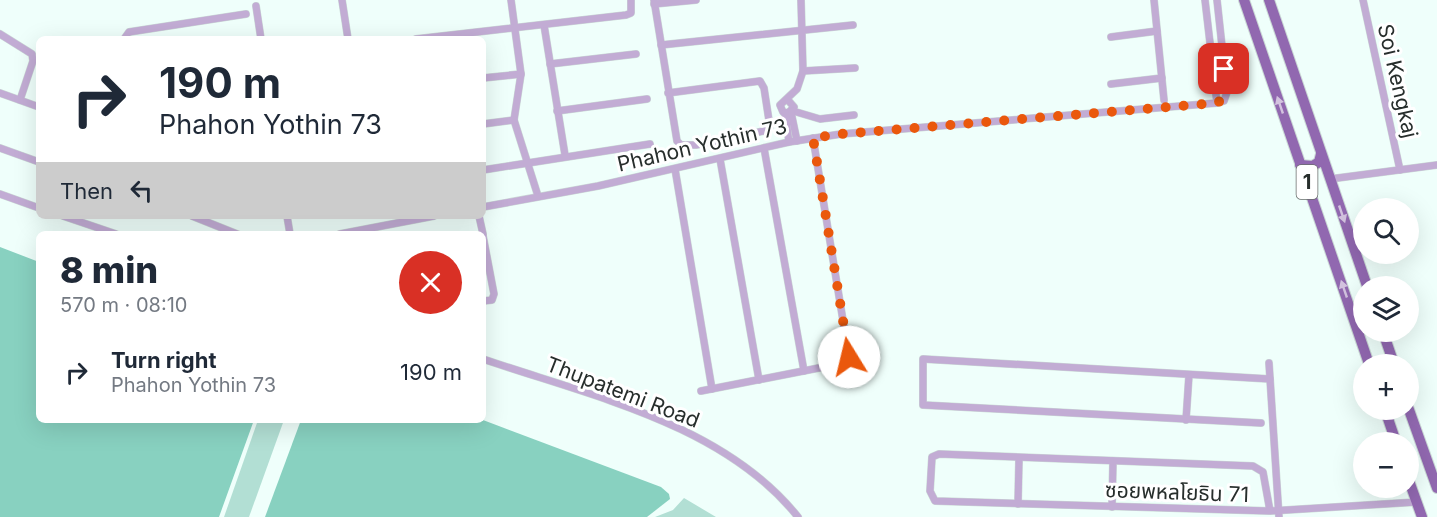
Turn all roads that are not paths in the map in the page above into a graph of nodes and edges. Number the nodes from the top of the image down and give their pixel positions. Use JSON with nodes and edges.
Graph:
{"nodes":[{"id":1,"x":343,"y":0,"type":"edge"},
{"id":2,"x":512,"y":0,"type":"edge"},
{"id":3,"x":631,"y":0,"type":"edge"},
{"id":4,"x":696,"y":0,"type":"edge"},
{"id":5,"x":801,"y":0,"type":"edge"},
{"id":6,"x":1154,"y":0,"type":"edge"},
{"id":7,"x":1205,"y":0,"type":"edge"},
{"id":8,"x":1217,"y":0,"type":"edge"},
{"id":9,"x":1244,"y":0,"type":"edge"},
{"id":10,"x":1269,"y":0,"type":"edge"},
{"id":11,"x":1363,"y":0,"type":"edge"},
{"id":12,"x":654,"y":2,"type":"edge"},
{"id":13,"x":256,"y":6,"type":"dead end"},
{"id":14,"x":246,"y":14,"type":"dead end"},
{"id":15,"x":544,"y":25,"type":"junction"},
{"id":16,"x":853,"y":26,"type":"dead end"},
{"id":17,"x":514,"y":28,"type":"junction"},
{"id":18,"x":801,"y":30,"type":"junction"},
{"id":19,"x":1157,"y":31,"type":"junction"},
{"id":20,"x":0,"y":34,"type":"edge"},
{"id":21,"x":126,"y":36,"type":"edge"},
{"id":22,"x":261,"y":36,"type":"edge"},
{"id":23,"x":348,"y":36,"type":"edge"},
{"id":24,"x":443,"y":36,"type":"edge"},
{"id":25,"x":1110,"y":37,"type":"dead end"},
{"id":26,"x":661,"y":45,"type":"junction"},
{"id":27,"x":636,"y":54,"type":"dead end"},
{"id":28,"x":550,"y":64,"type":"junction"},
{"id":29,"x":855,"y":68,"type":"dead end"},
{"id":30,"x":803,"y":71,"type":"junction"},
{"id":31,"x":521,"y":74,"type":"junction"},
{"id":32,"x":486,"y":78,"type":"edge"},
{"id":33,"x":1162,"y":78,"type":"junction"},
{"id":34,"x":1111,"y":84,"type":"dead end"},
{"id":35,"x":0,"y":93,"type":"edge"},
{"id":36,"x":668,"y":93,"type":"junction"},
{"id":37,"x":647,"y":99,"type":"dead end"},
{"id":38,"x":787,"y":99,"type":"junction"},
{"id":39,"x":20,"y":100,"type":"junction"},
{"id":40,"x":1164,"y":100,"type":"dead end"},
{"id":41,"x":1217,"y":103,"type":"junction"},
{"id":42,"x":780,"y":105,"type":"junction"},
{"id":43,"x":36,"y":106,"type":"edge"},
{"id":44,"x":768,"y":110,"type":"junction"},
{"id":45,"x":557,"y":111,"type":"junction"},
{"id":46,"x":790,"y":112,"type":"junction"},
{"id":47,"x":854,"y":115,"type":"dead end"},
{"id":48,"x":514,"y":120,"type":"junction"},
{"id":49,"x":486,"y":124,"type":"edge"},
{"id":50,"x":813,"y":138,"type":"junction"},
{"id":51,"x":793,"y":142,"type":"junction"},
{"id":52,"x":650,"y":144,"type":"dead end"},
{"id":53,"x":0,"y":148,"type":"edge"},
{"id":54,"x":764,"y":148,"type":"junction"},
{"id":55,"x":1321,"y":154,"type":"junction"},
{"id":56,"x":565,"y":155,"type":"junction"},
{"id":57,"x":720,"y":159,"type":"junction"},
{"id":58,"x":36,"y":161,"type":"edge"},
{"id":59,"x":529,"y":162,"type":"junction"},
{"id":60,"x":1300,"y":165,"type":"junction"},
{"id":61,"x":1437,"y":165,"type":"edge"},
{"id":62,"x":486,"y":169,"type":"edge"},
{"id":63,"x":675,"y":169,"type":"junction"},
{"id":64,"x":1400,"y":170,"type":"junction"},
{"id":65,"x":1330,"y":179,"type":"junction"},
{"id":66,"x":0,"y":194,"type":"edge"},
{"id":67,"x":538,"y":196,"type":"junction"},
{"id":68,"x":0,"y":199,"type":"edge"},
{"id":69,"x":12,"y":199,"type":"junction"},
{"id":70,"x":486,"y":206,"type":"edge"},
{"id":71,"x":36,"y":207,"type":"edge"},
{"id":72,"x":72,"y":219,"type":"edge"},
{"id":73,"x":200,"y":219,"type":"edge"},
{"id":74,"x":418,"y":219,"type":"edge"},
{"id":75,"x":107,"y":231,"type":"edge"},
{"id":76,"x":230,"y":231,"type":"edge"},
{"id":77,"x":356,"y":231,"type":"edge"},
{"id":78,"x":486,"y":251,"type":"edge"},
{"id":79,"x":1364,"y":276,"type":"edge"},
{"id":80,"x":486,"y":301,"type":"edge"},
{"id":81,"x":1366,"y":354,"type":"edge"},
{"id":82,"x":486,"y":360,"type":"edge"},
{"id":83,"x":1269,"y":363,"type":"dead end"},
{"id":84,"x":804,"y":371,"type":"junction"},
{"id":85,"x":1189,"y":375,"type":"junction"},
{"id":86,"x":1270,"y":379,"type":"junction"},
{"id":87,"x":759,"y":380,"type":"junction"},
{"id":88,"x":712,"y":389,"type":"junction"},
{"id":89,"x":700,"y":391,"type":"dead end"},
{"id":90,"x":1186,"y":420,"type":"junction"},
{"id":91,"x":1413,"y":420,"type":"edge"},
{"id":92,"x":1261,"y":423,"type":"dead end"},
{"id":93,"x":1020,"y":459,"type":"junction"},
{"id":94,"x":1113,"y":461,"type":"junction"},
{"id":95,"x":1437,"y":488,"type":"edge"},
{"id":96,"x":1416,"y":498,"type":"edge"},
{"id":97,"x":1417,"y":502,"type":"junction"},
{"id":98,"x":1018,"y":504,"type":"junction"},
{"id":99,"x":1112,"y":507,"type":"junction"},
{"id":100,"x":1276,"y":513,"type":"edge"},
{"id":101,"x":798,"y":517,"type":"edge"},
{"id":102,"x":1422,"y":517,"type":"edge"}],
"edges":[{"from":1,"to":23,"type":"street"},
{"from":2,"to":17,"type":"street"},
{"from":3,"to":15,"type":"street"},
{"from":4,"to":12,"type":"street"},
{"from":5,"to":18,"type":"street"},
{"from":6,"to":19,"type":"street"},
{"from":7,"to":41,"type":"street"},
{"from":8,"to":41,"type":"street"},
{"from":60,"to":9,"type":"main road","number":"1","one_way":true},
{"from":10,"to":55,"type":"main road","number":"1"},
{"from":11,"to":64,"type":"street","name":"Soi Kengkaj"},
{"from":12,"to":26,"type":"street"},
{"from":13,"to":22,"type":"street"},
{"from":14,"to":21,"type":"street"},
{"from":15,"to":17,"type":"street"},
{"from":15,"to":28,"type":"street"},
{"from":16,"to":18,"type":"street"},
{"from":17,"to":24,"type":"street"},
{"from":17,"to":31,"type":"street"},
{"from":18,"to":26,"type":"street"},
{"from":18,"to":30,"type":"street"},
{"from":19,"to":25,"type":"street"},
{"from":19,"to":33,"type":"street"},
{"from":20,"to":39,"type":"street"},
{"from":26,"to":36,"type":"street"},
{"from":27,"to":28,"type":"street"},
{"from":28,"to":45,"type":"street"},
{"from":29,"to":30,"type":"street"},
{"from":30,"to":38,"type":"street"},
{"from":31,"to":32,"type":"street"},
{"from":31,"to":48,"type":"street"},
{"from":33,"to":34,"type":"street"},
{"from":33,"to":40,"type":"street"},
{"from":35,"to":39,"type":"street"},
{"from":36,"to":44,"type":"street"},
{"from":36,"to":44,"type":"street"},
{"from":37,"to":45,"type":"street"},
{"from":38,"to":42,"type":"street"},
{"from":38,"to":46,"type":"street"},
{"from":39,"to":43,"type":"street"},
{"from":41,"to":50,"type":"street","name":"Phahon Yothin 73"},
{"from":42,"to":44,"type":"street"},
{"from":42,"to":46,"type":"street"},
{"from":45,"to":56,"type":"street"},
{"from":46,"to":47,"type":"street"},
{"from":46,"to":51,"type":"street"},
{"from":48,"to":49,"type":"street"},
{"from":48,"to":59,"type":"street"},
{"from":50,"to":51,"type":"street","name":"Phahon Yothin 73"},
{"from":50,"to":84,"type":"street"},
{"from":51,"to":54,"type":"street","name":"Phahon Yothin 73"},
{"from":52,"to":56,"type":"street"},
{"from":53,"to":58,"type":"street"},
{"from":54,"to":57,"type":"street","name":"Phahon Yothin 73"},
{"from":54,"to":84,"type":"street"},
{"from":55,"to":60,"type":"main road"},
{"from":55,"to":65,"type":"main road","number":"1"},
{"from":56,"to":59,"type":"street"},
{"from":57,"to":63,"type":"street","name":"Phahon Yothin 73"},
{"from":57,"to":87,"type":"street"},
{"from":59,"to":62,"type":"street"},
{"from":59,"to":67,"type":"street"},
{"from":81,"to":60,"type":"main road","number":"1","one_way":true},
{"from":61,"to":64,"type":"street"},
{"from":63,"to":67,"type":"street","name":"Phahon Yothin 73"},
{"from":63,"to":88,"type":"street"},
{"from":64,"to":65,"type":"street"},
{"from":65,"to":79,"type":"main road","number":"1","one_way":true},
{"from":66,"to":69,"type":"street"},
{"from":67,"to":70,"type":"street","name":"Phahon Yothin 73"},
{"from":68,"to":69,"type":"street"},
{"from":69,"to":71,"type":"street"},
{"from":72,"to":75,"type":"street"},
{"from":73,"to":76,"type":"street"},
{"from":74,"to":77,"type":"street"},
{"from":78,"to":80,"type":"street"},
{"from":82,"to":101,"type":"street","name":"Thupatemi Road"},
{"from":83,"to":86,"type":"street"},
{"from":84,"to":87,"type":"street"},
{"from":85,"to":86,"type":"street"},
{"from":85,"to":90,"type":"street"},
{"from":85,"to":90,"type":"street"},
{"from":86,"to":100,"type":"street"},
{"from":87,"to":88,"type":"street"},
{"from":88,"to":89,"type":"street"},
{"from":90,"to":92,"type":"street"},
{"from":91,"to":95,"type":"main road"},
{"from":93,"to":94,"type":"street"},
{"from":93,"to":98,"type":"street"},
{"from":93,"to":98,"type":"street","name":"ซอยพหลโยธิน 71"},
{"from":94,"to":99,"type":"street"},
{"from":94,"to":100,"type":"street"},
{"from":96,"to":97,"type":"main road"},
{"from":97,"to":100,"type":"street","name":"ซอยพหลโยธิน 71"},
{"from":97,"to":102,"type":"main road"},
{"from":98,"to":99,"type":"street","name":"ซอยพหลโยธิน 71"},
{"from":99,"to":100,"type":"street","name":"ซอยพหลโยธิน 71"}]}
